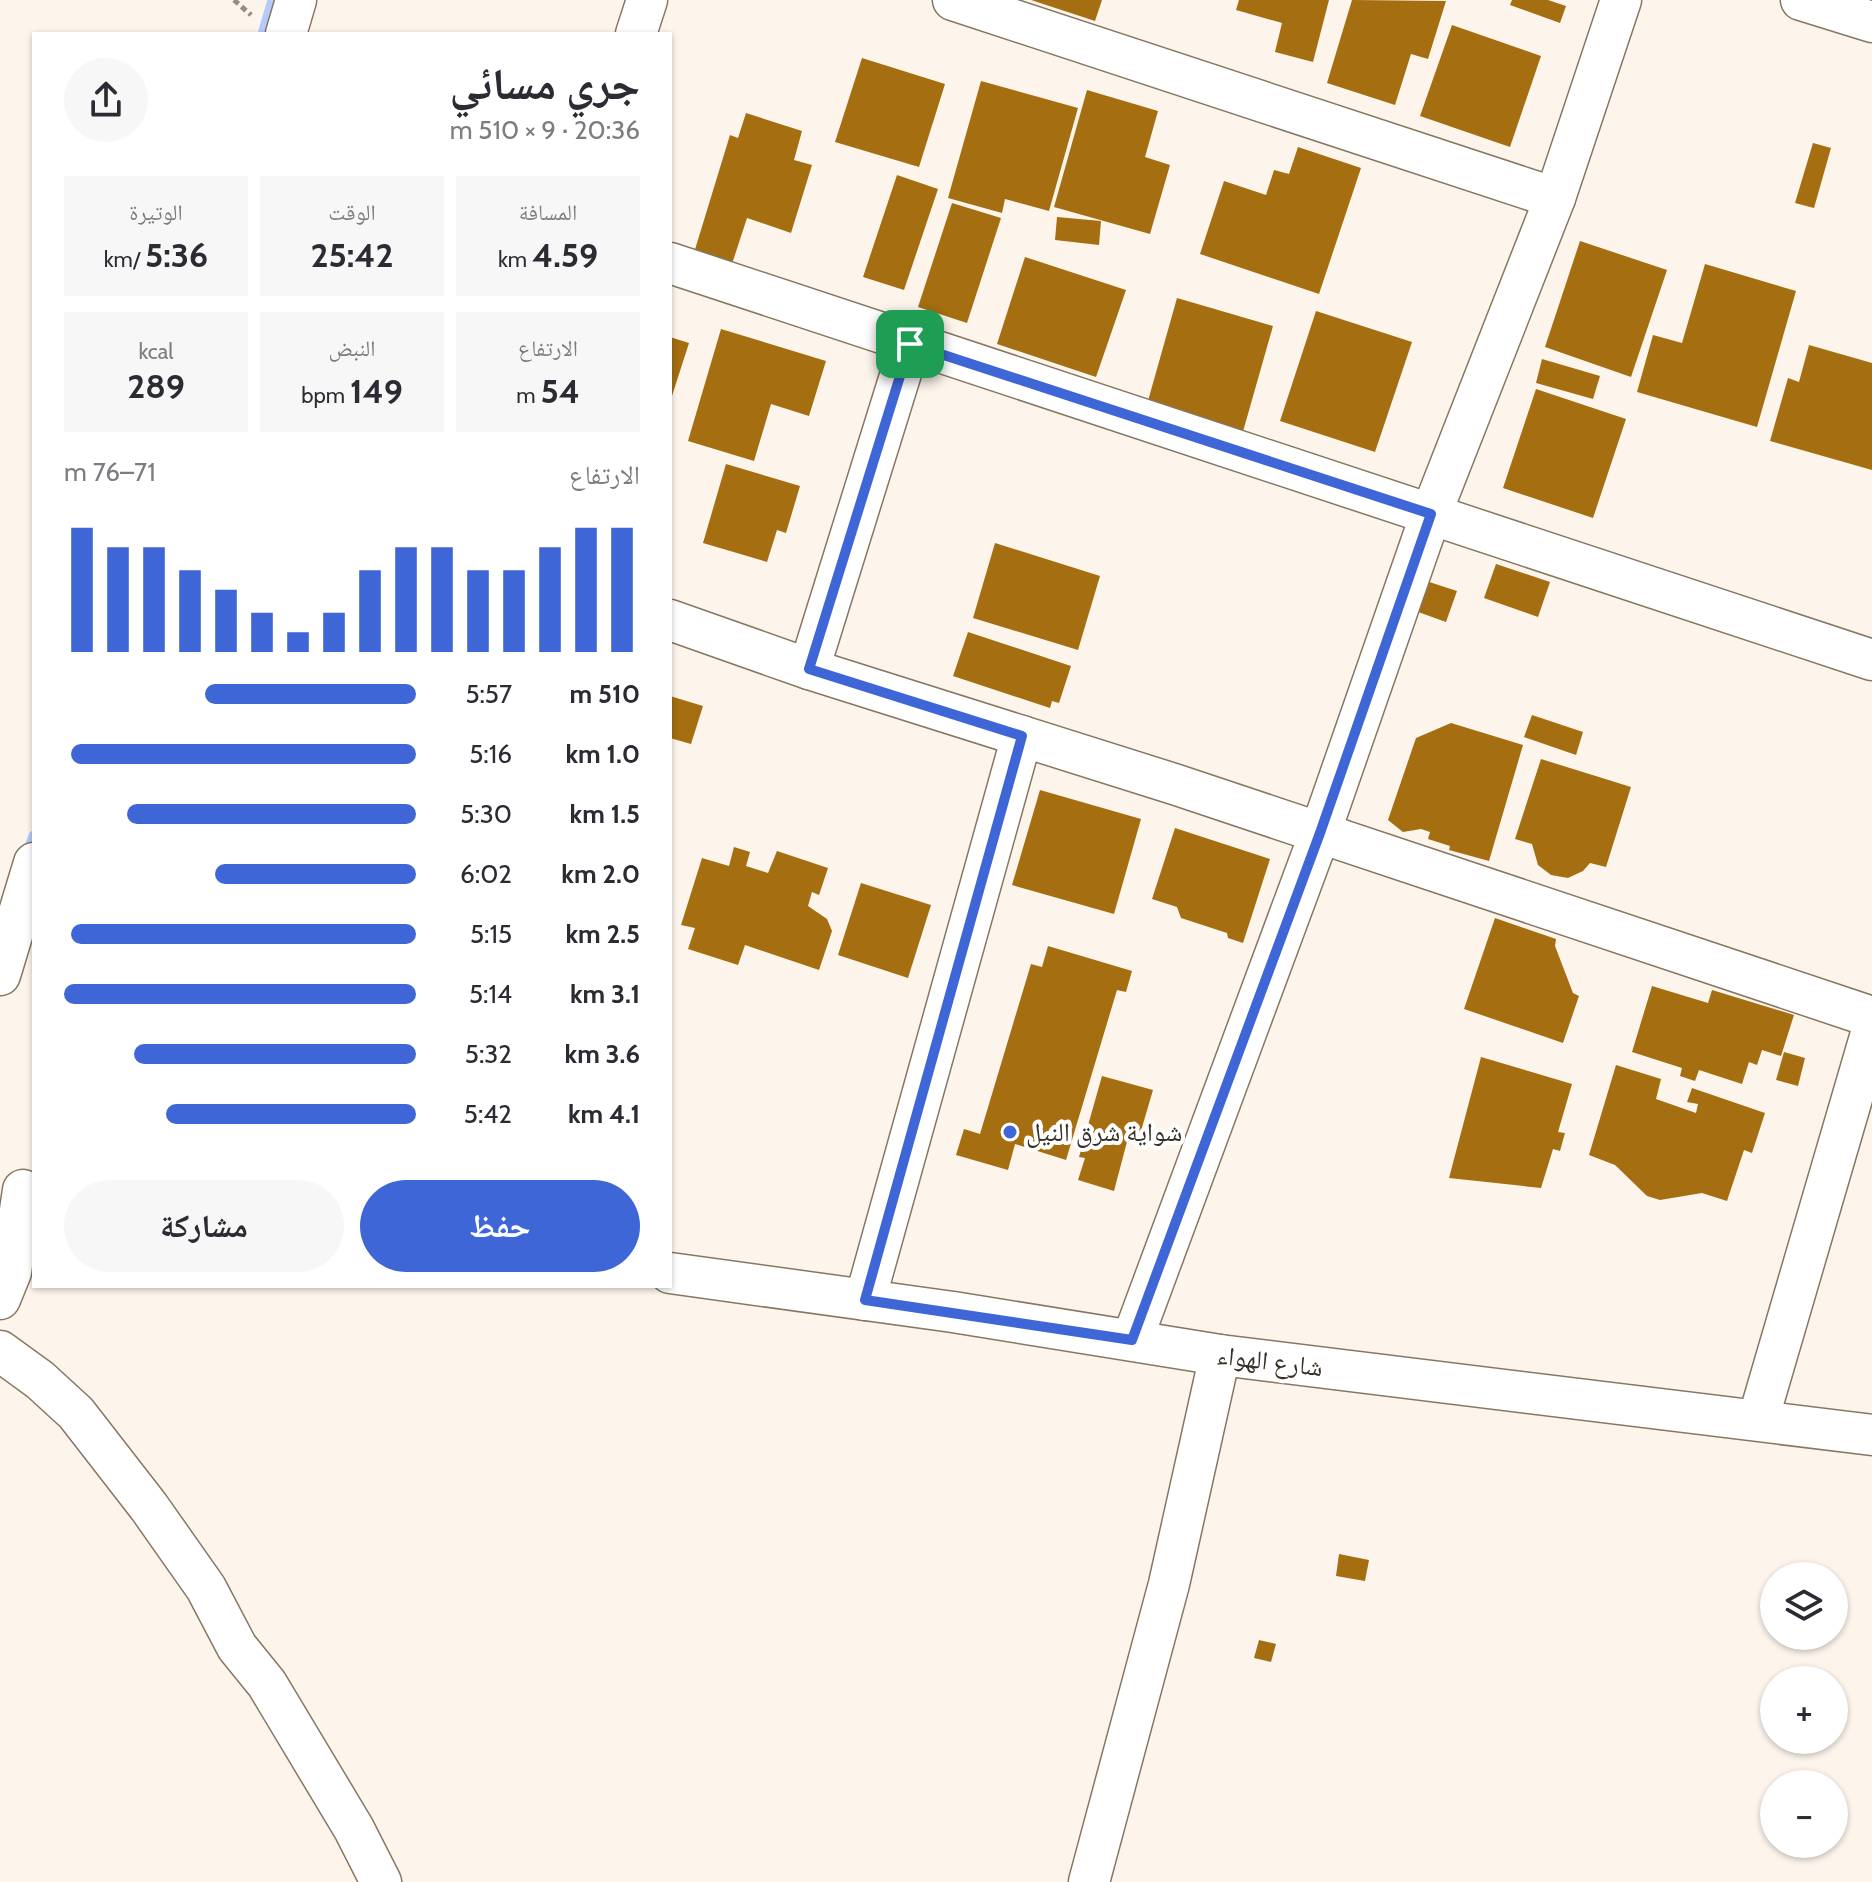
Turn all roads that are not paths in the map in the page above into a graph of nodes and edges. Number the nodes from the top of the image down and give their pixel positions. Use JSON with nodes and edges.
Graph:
{"nodes":[{"id":1,"x":296,"y":0,"type":"edge"},
{"id":2,"x":647,"y":0,"type":"edge"},
{"id":3,"x":953,"y":0,"type":"edge"},
{"id":4,"x":1621,"y":0,"type":"edge"},
{"id":5,"x":1801,"y":0,"type":"edge"},
{"id":6,"x":1872,"y":22,"type":"edge"},
{"id":7,"x":287,"y":32,"type":"edge"},
{"id":8,"x":637,"y":32,"type":"edge"},
{"id":9,"x":1555,"y":198,"type":"junction"},
{"id":10,"x":672,"y":264,"type":"edge"},
{"id":11,"x":910,"y":344,"type":"junction"},
{"id":12,"x":1431,"y":514,"type":"junction"},
{"id":13,"x":672,"y":621,"type":"edge"},
{"id":14,"x":1872,"y":660,"type":"edge"},
{"id":15,"x":809,"y":669,"type":"junction"},
{"id":16,"x":1022,"y":736,"type":"junction"},
{"id":17,"x":1320,"y":833,"type":"junction"},
{"id":18,"x":32,"y":870,"type":"edge"},
{"id":19,"x":0,"y":975,"type":"edge"},
{"id":20,"x":1872,"y":1017,"type":"edge"},
{"id":21,"x":1872,"y":1030,"type":"edge"},
{"id":22,"x":19,"y":1189,"type":"edge"},
{"id":23,"x":672,"y":1273,"type":"edge"},
{"id":24,"x":0,"y":1298,"type":"edge"},
{"id":25,"x":865,"y":1300,"type":"junction"},
{"id":26,"x":1132,"y":1340,"type":"junction"},
{"id":27,"x":0,"y":1351,"type":"edge"},
{"id":28,"x":1220,"y":1355,"type":"junction"},
{"id":29,"x":1758,"y":1420,"type":"junction"},
{"id":30,"x":1872,"y":1435,"type":"edge"},
{"id":31,"x":381,"y":1882,"type":"edge"},
{"id":32,"x":1089,"y":1882,"type":"edge"}],
"edges":[{"from":1,"to":7,"type":"street"},
{"from":2,"to":8,"type":"street"},
{"from":3,"to":9,"type":"street"},
{"from":4,"to":9,"type":"street"},
{"from":5,"to":6,"type":"street"},
{"from":9,"to":12,"type":"street"},
{"from":10,"to":11,"type":"street"},
{"from":11,"to":12,"type":"street"},
{"from":11,"to":15,"type":"street"},
{"from":12,"to":14,"type":"street"},
{"from":12,"to":17,"type":"street"},
{"from":13,"to":15,"type":"street"},
{"from":15,"to":16,"type":"street"},
{"from":16,"to":17,"type":"street"},
{"from":16,"to":25,"type":"street"},
{"from":17,"to":20,"type":"street"},
{"from":17,"to":26,"type":"street"},
{"from":18,"to":19,"type":"street"},
{"from":21,"to":29,"type":"street"},
{"from":22,"to":24,"type":"street"},
{"from":23,"to":25,"type":"street","name":"شارع الهواء"},
{"from":25,"to":26,"type":"street","name":"شارع الهواء"},
{"from":26,"to":28,"type":"street","name":"شارع الهواء"},
{"from":27,"to":31,"type":"street"},
{"from":28,"to":29,"type":"street","name":"شارع الهواء"},
{"from":28,"to":32,"type":"street"},
{"from":29,"to":30,"type":"street","name":"شارع الهواء"}]}
